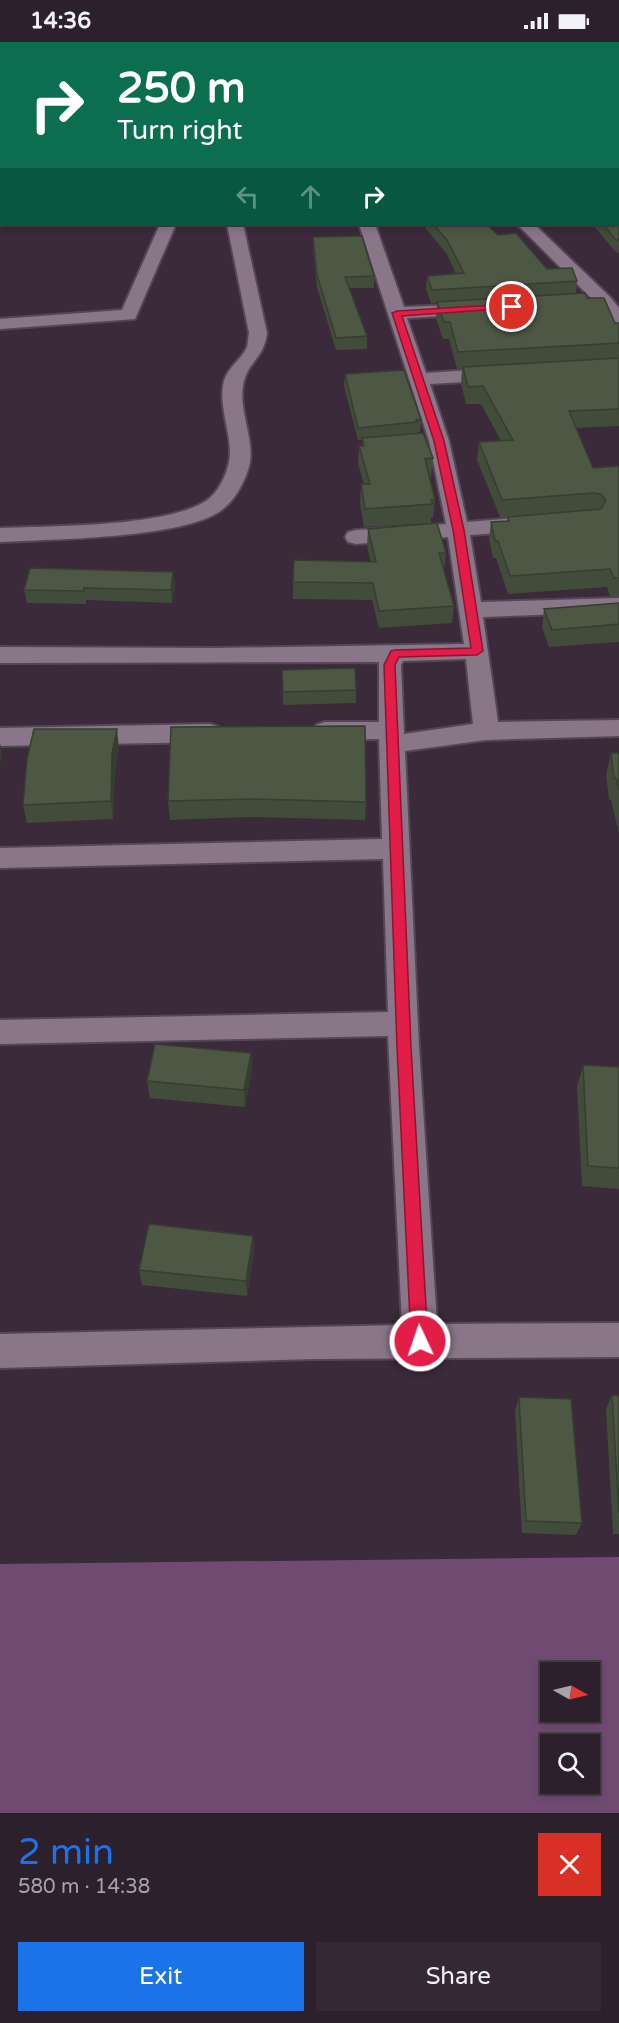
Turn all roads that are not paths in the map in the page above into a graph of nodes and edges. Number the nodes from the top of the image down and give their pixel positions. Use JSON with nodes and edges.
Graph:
{"nodes":[{"id":1,"x":168,"y":225,"type":"edge"},
{"id":2,"x":235,"y":225,"type":"edge"},
{"id":3,"x":367,"y":225,"type":"edge"},
{"id":4,"x":526,"y":225,"type":"edge"},
{"id":5,"x":604,"y":301,"type":"junction"},
{"id":6,"x":581,"y":303,"type":"edge"},
{"id":7,"x":489,"y":308,"type":"edge"},
{"id":8,"x":397,"y":313,"type":"junction"},
{"id":9,"x":619,"y":320,"type":"edge"},
{"id":10,"x":0,"y":324,"type":"edge"},
{"id":11,"x":513,"y":374,"type":"edge"},
{"id":12,"x":419,"y":380,"type":"junction"},
{"id":13,"x":439,"y":441,"type":"junction"},
{"id":14,"x":416,"y":443,"type":"edge"},
{"id":15,"x":554,"y":522,"type":"edge"},
{"id":16,"x":459,"y":530,"type":"junction"},
{"id":17,"x":0,"y":535,"type":"edge"},
{"id":18,"x":356,"y":537,"type":"dead end"},
{"id":19,"x":619,"y":606,"type":"edge"},
{"id":20,"x":471,"y":610,"type":"junction"},
{"id":21,"x":477,"y":651,"type":"junction"},
{"id":22,"x":395,"y":654,"type":"junction"},
{"id":23,"x":0,"y":655,"type":"edge"},
{"id":24,"x":619,"y":728,"type":"edge"},
{"id":25,"x":486,"y":731,"type":"junction"},
{"id":26,"x":297,"y":732,"type":"edge"},
{"id":27,"x":238,"y":733,"type":"edge"},
{"id":28,"x":0,"y":737,"type":"edge"},
{"id":29,"x":392,"y":737,"type":"junction"},
{"id":30,"x":397,"y":849,"type":"junction"},
{"id":31,"x":0,"y":858,"type":"edge"},
{"id":32,"x":403,"y":1024,"type":"junction"},
{"id":33,"x":0,"y":1032,"type":"edge"},
{"id":34,"x":619,"y":1340,"type":"edge"},
{"id":35,"x":420,"y":1341,"type":"junction"},
{"id":36,"x":0,"y":1351,"type":"edge"}],
"edges":[{"from":1,"to":10,"type":"street"},
{"from":2,"to":17,"type":"street"},
{"from":3,"to":8,"type":"street"},
{"from":4,"to":5,"type":"street"},
{"from":5,"to":6,"type":"street"},
{"from":5,"to":9,"type":"street"},
{"from":7,"to":8,"type":"street"},
{"from":8,"to":12,"type":"street"},
{"from":11,"to":12,"type":"street"},
{"from":12,"to":13,"type":"street"},
{"from":13,"to":14,"type":"street"},
{"from":13,"to":16,"type":"street"},
{"from":15,"to":16,"type":"street"},
{"from":16,"to":18,"type":"street"},
{"from":16,"to":20,"type":"street"},
{"from":19,"to":20,"type":"street"},
{"from":20,"to":21,"type":"street"},
{"from":21,"to":22,"type":"street"},
{"from":21,"to":25,"type":"street"},
{"from":22,"to":23,"type":"street"},
{"from":22,"to":29,"type":"street"},
{"from":24,"to":25,"type":"street"},
{"from":25,"to":29,"type":"street"},
{"from":26,"to":29,"type":"street"},
{"from":27,"to":28,"type":"street"},
{"from":29,"to":30,"type":"street"},
{"from":30,"to":31,"type":"street"},
{"from":30,"to":32,"type":"street"},
{"from":32,"to":33,"type":"street"},
{"from":32,"to":35,"type":"street"},
{"from":34,"to":35,"type":"street"},
{"from":35,"to":36,"type":"street"}]}
